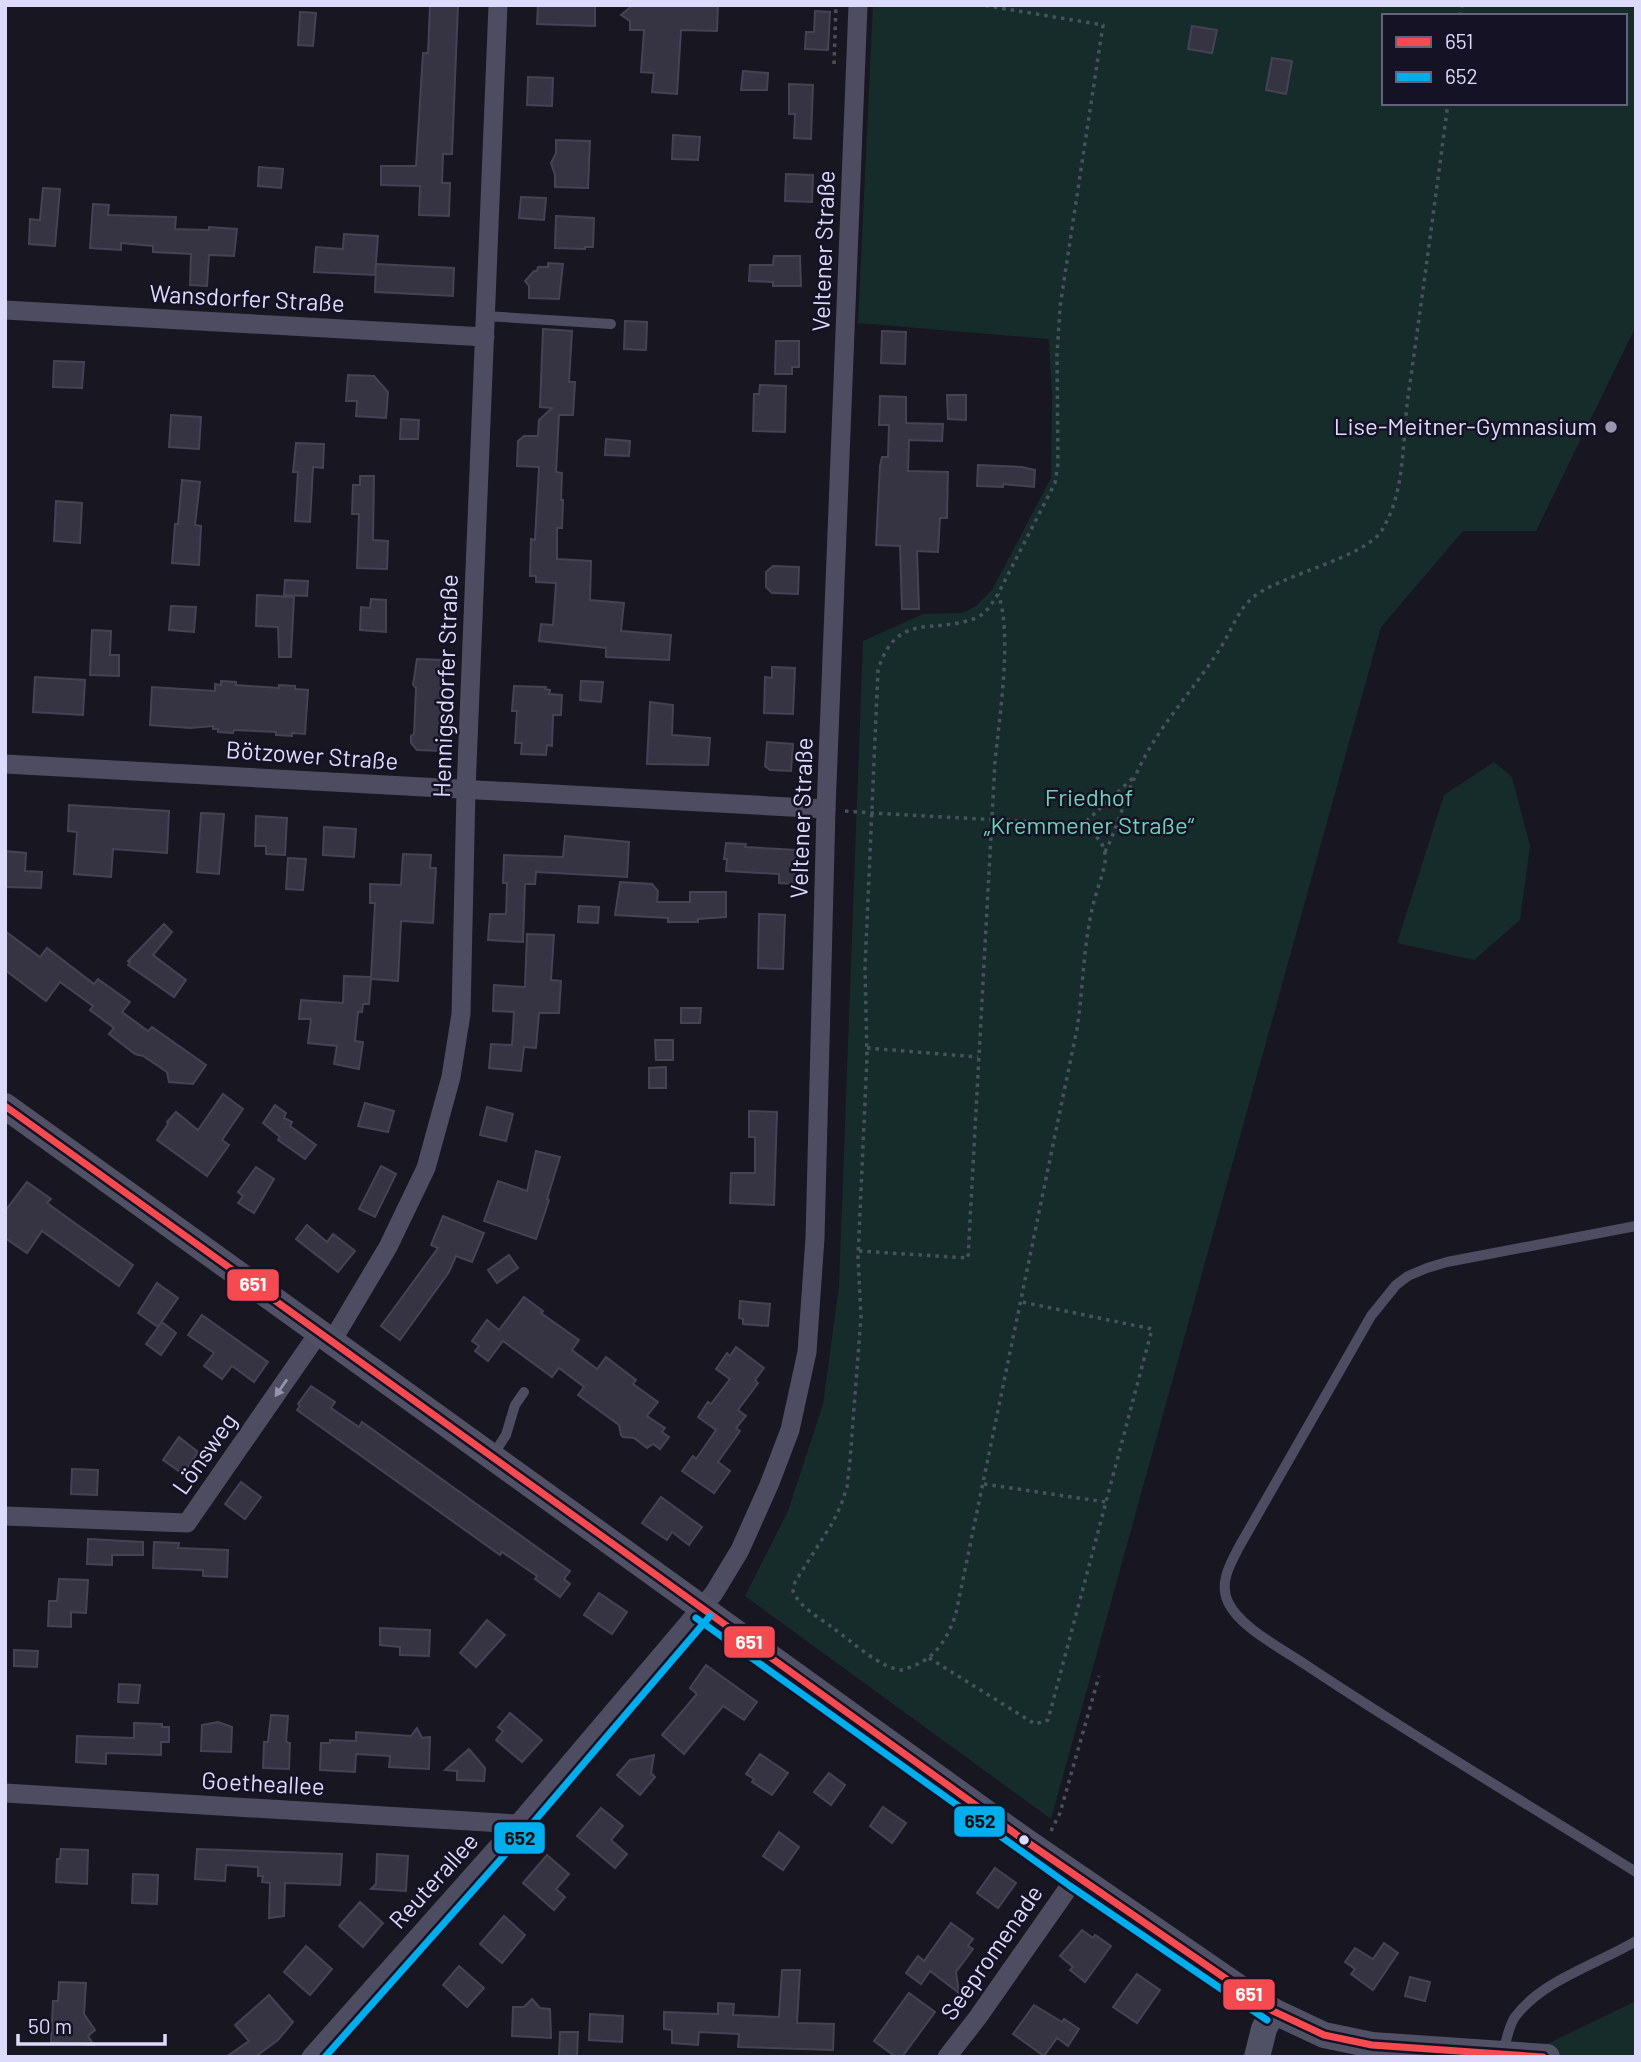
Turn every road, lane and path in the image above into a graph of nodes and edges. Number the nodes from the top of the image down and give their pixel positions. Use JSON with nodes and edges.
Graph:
{"nodes":[{"id":1,"x":498,"y":5,"type":"edge"},
{"id":2,"x":858,"y":5,"type":"edge"},
{"id":3,"x":982,"y":5,"type":"edge"},
{"id":4,"x":1448,"y":105,"type":"edge"},
{"id":5,"x":5,"y":310,"type":"edge"},
{"id":6,"x":486,"y":316,"type":"junction"},
{"id":7,"x":611,"y":324,"type":"dead end"},
{"id":8,"x":485,"y":337,"type":"junction"},
{"id":9,"x":998,"y":594,"type":"junction"},
{"id":10,"x":5,"y":764,"type":"edge"},
{"id":11,"x":1136,"y":775,"type":"junction"},
{"id":12,"x":466,"y":790,"type":"junction"},
{"id":13,"x":826,"y":809,"type":"junction"},
{"id":14,"x":872,"y":813,"type":"junction"},
{"id":15,"x":993,"y":821,"type":"junction"},
{"id":16,"x":1080,"y":827,"type":"junction"},
{"id":17,"x":1105,"y":852,"type":"junction"},
{"id":18,"x":867,"y":1048,"type":"junction"},
{"id":19,"x":978,"y":1057,"type":"junction"},
{"id":20,"x":5,"y":1106,"type":"edge"},
{"id":21,"x":1636,"y":1226,"type":"edge"},
{"id":22,"x":858,"y":1251,"type":"junction"},
{"id":23,"x":1022,"y":1302,"type":"junction"},
{"id":24,"x":326,"y":1336,"type":"junction"},
{"id":25,"x":524,"y":1392,"type":"dead end"},
{"id":26,"x":492,"y":1455,"type":"junction"},
{"id":27,"x":983,"y":1484,"type":"junction"},
{"id":28,"x":1106,"y":1502,"type":"junction"},
{"id":29,"x":5,"y":1516,"type":"edge"},
{"id":30,"x":702,"y":1608,"type":"junction"},
{"id":31,"x":929,"y":1658,"type":"junction"},
{"id":32,"x":1099,"y":1676,"type":"dead end"},
{"id":33,"x":5,"y":1793,"type":"edge"},
{"id":34,"x":518,"y":1824,"type":"junction"},
{"id":35,"x":1040,"y":1852,"type":"junction"},
{"id":36,"x":1636,"y":1872,"type":"edge"},
{"id":37,"x":1076,"y":1877,"type":"junction"},
{"id":38,"x":1636,"y":1941,"type":"edge"},
{"id":39,"x":1273,"y":2011,"type":"junction"},
{"id":40,"x":1440,"y":2054,"type":"edge"},
{"id":41,"x":1503,"y":2054,"type":"junction"},
{"id":42,"x":311,"y":2057,"type":"edge"},
{"id":43,"x":947,"y":2057,"type":"edge"},
{"id":44,"x":1257,"y":2057,"type":"edge"},
{"id":45,"x":1547,"y":2057,"type":"edge"}],
"edges":[{"from":1,"to":6,"type":"street","name":"Hennigsdorfer Straße"},
{"from":2,"to":13,"type":"street","name":"Veltener Straße"},
{"from":3,"to":9,"type":"path"},
{"from":4,"to":11,"type":"path"},
{"from":5,"to":8,"type":"street","name":"Wansdorfer Straße"},
{"from":6,"to":7,"type":"lane"},
{"from":6,"to":8,"type":"street","name":"Hennigsdorfer Straße"},
{"from":8,"to":12,"type":"street","name":"Hennigsdorfer Straße"},
{"from":9,"to":14,"type":"path"},
{"from":9,"to":15,"type":"path"},
{"from":10,"to":12,"type":"street","name":"Bötzower Straße"},
{"from":11,"to":16,"type":"path"},
{"from":11,"to":17,"type":"path"},
{"from":12,"to":13,"type":"street","name":"Bötzower Straße"},
{"from":12,"to":24,"type":"street","name":"Hennigsdorfer Straße"},
{"from":13,"to":14,"type":"path"},
{"from":13,"to":30,"type":"street","name":"Veltener Straße"},
{"from":14,"to":15,"type":"path"},
{"from":14,"to":18,"type":"path"},
{"from":15,"to":16,"type":"path"},
{"from":15,"to":19,"type":"path"},
{"from":16,"to":17,"type":"path"},
{"from":17,"to":23,"type":"path"},
{"from":18,"to":19,"type":"path"},
{"from":18,"to":22,"type":"path"},
{"from":19,"to":22,"type":"path"},
{"from":20,"to":24,"type":"main road"},
{"from":21,"to":36,"type":"lane"},
{"from":22,"to":31,"type":"path"},
{"from":23,"to":27,"type":"path"},
{"from":23,"to":28,"type":"path"},
{"from":24,"to":26,"type":"main road"},
{"from":24,"to":29,"type":"street","name":"Lönsweg","one_way":true},
{"from":25,"to":26,"type":"lane"},
{"from":26,"to":30,"type":"main road"},
{"from":27,"to":28,"type":"path"},
{"from":27,"to":31,"type":"path"},
{"from":28,"to":31,"type":"path"},
{"from":30,"to":34,"type":"street","name":"Reuterallee"},
{"from":30,"to":35,"type":"main road"},
{"from":32,"to":35,"type":"path"},
{"from":33,"to":34,"type":"street","name":"Goetheallee"},
{"from":34,"to":42,"type":"street","name":"Reuterallee"},
{"from":35,"to":37,"type":"main road"},
{"from":37,"to":39,"type":"main road"},
{"from":37,"to":43,"type":"street","name":"Seepromenade"},
{"from":38,"to":41,"type":"lane"},
{"from":39,"to":40,"type":"main road"},
{"from":39,"to":44,"type":"main road"},
{"from":40,"to":41,"type":"main road"},
{"from":41,"to":45,"type":"main road"}]}
